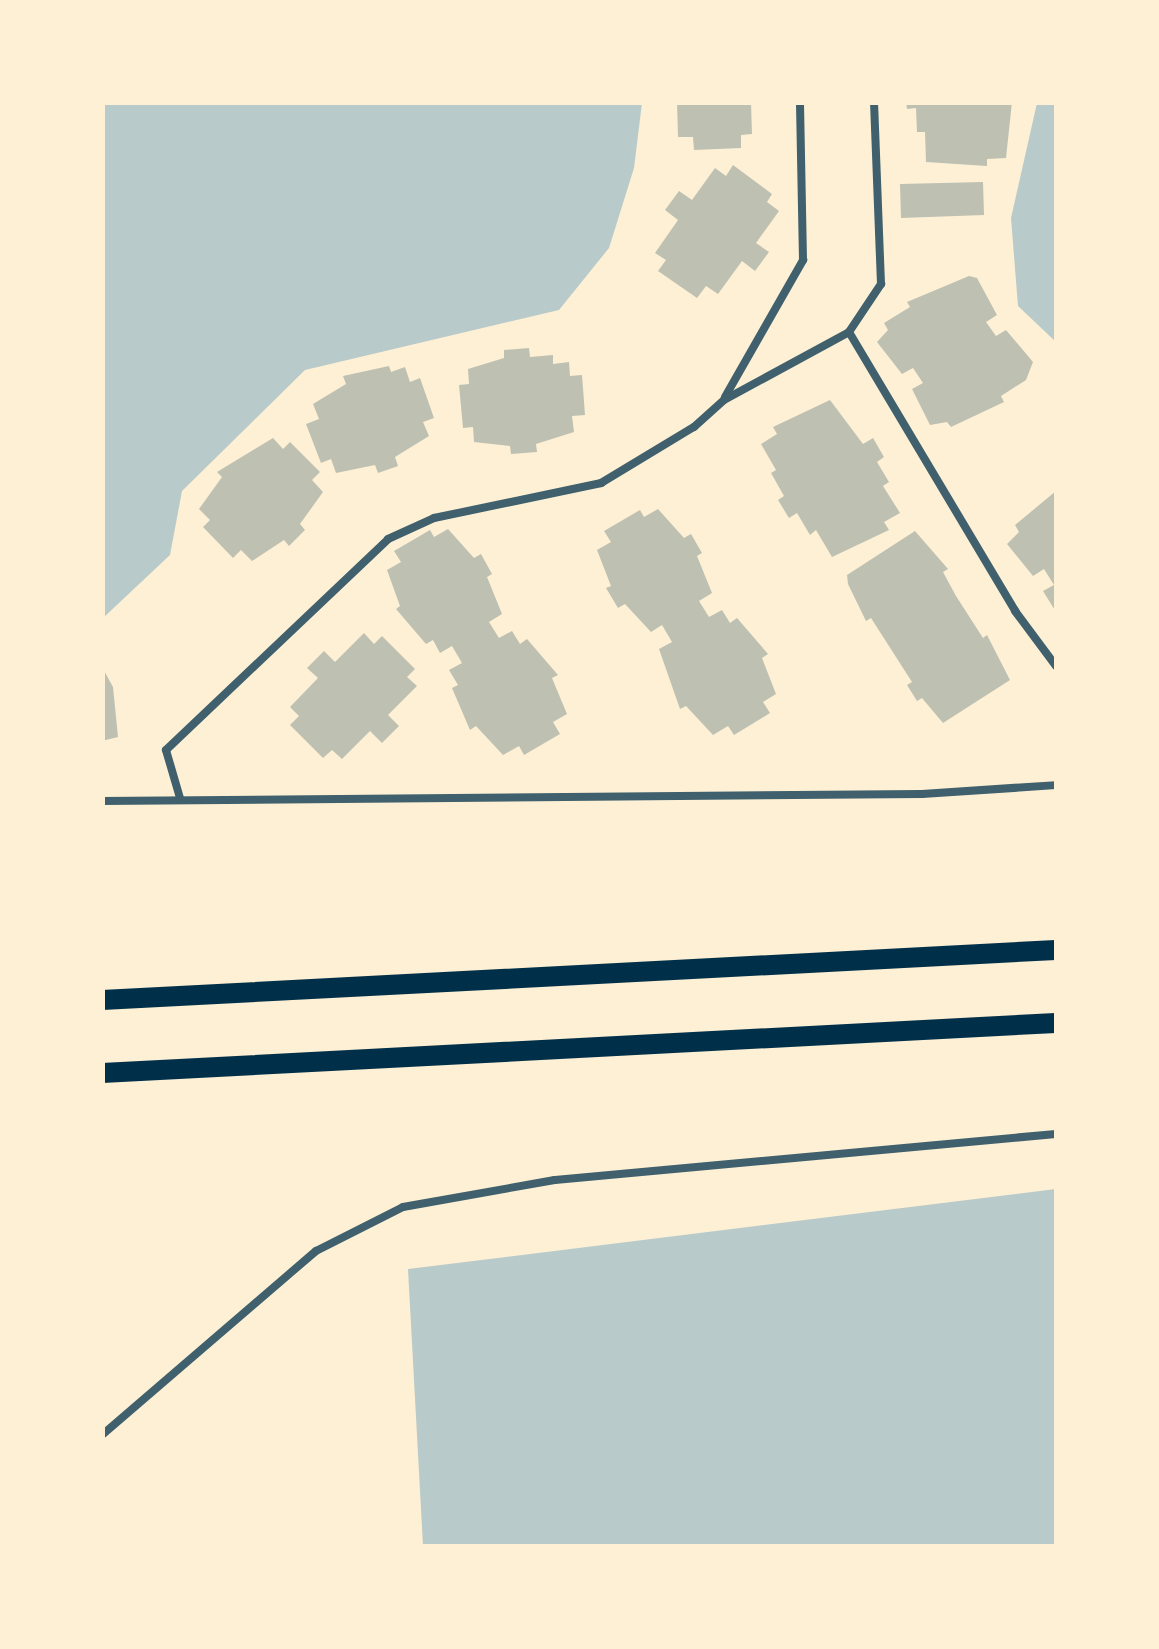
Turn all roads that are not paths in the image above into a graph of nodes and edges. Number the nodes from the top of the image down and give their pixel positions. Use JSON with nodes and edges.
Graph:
{"nodes":[{"id":1,"x":800,"y":102,"type":"edge"},
{"id":2,"x":874,"y":102,"type":"edge"},
{"id":3,"x":849,"y":332,"type":"junction"},
{"id":4,"x":724,"y":400,"type":"junction"},
{"id":5,"x":1056,"y":666,"type":"edge"},
{"id":6,"x":1056,"y":784,"type":"edge"},
{"id":7,"x":180,"y":798,"type":"junction"},
{"id":8,"x":102,"y":801,"type":"edge"},
{"id":9,"x":1056,"y":950,"type":"edge"},
{"id":10,"x":102,"y":1000,"type":"edge"},
{"id":11,"x":1056,"y":1022,"type":"edge"},
{"id":12,"x":102,"y":1074,"type":"edge"},
{"id":13,"x":1056,"y":1134,"type":"edge"},
{"id":14,"x":102,"y":1435,"type":"edge"}],
"edges":[{"from":1,"to":4,"type":"lane"},
{"from":2,"to":3,"type":"lane"},
{"from":3,"to":4,"type":"lane"},
{"from":3,"to":5,"type":"lane"},
{"from":4,"to":7,"type":"lane"},
{"from":6,"to":7,"type":"lane"},
{"from":7,"to":8,"type":"lane"},
{"from":9,"to":10,"type":"main road"},
{"from":11,"to":12,"type":"main road"},
{"from":13,"to":14,"type":"lane"}]}
